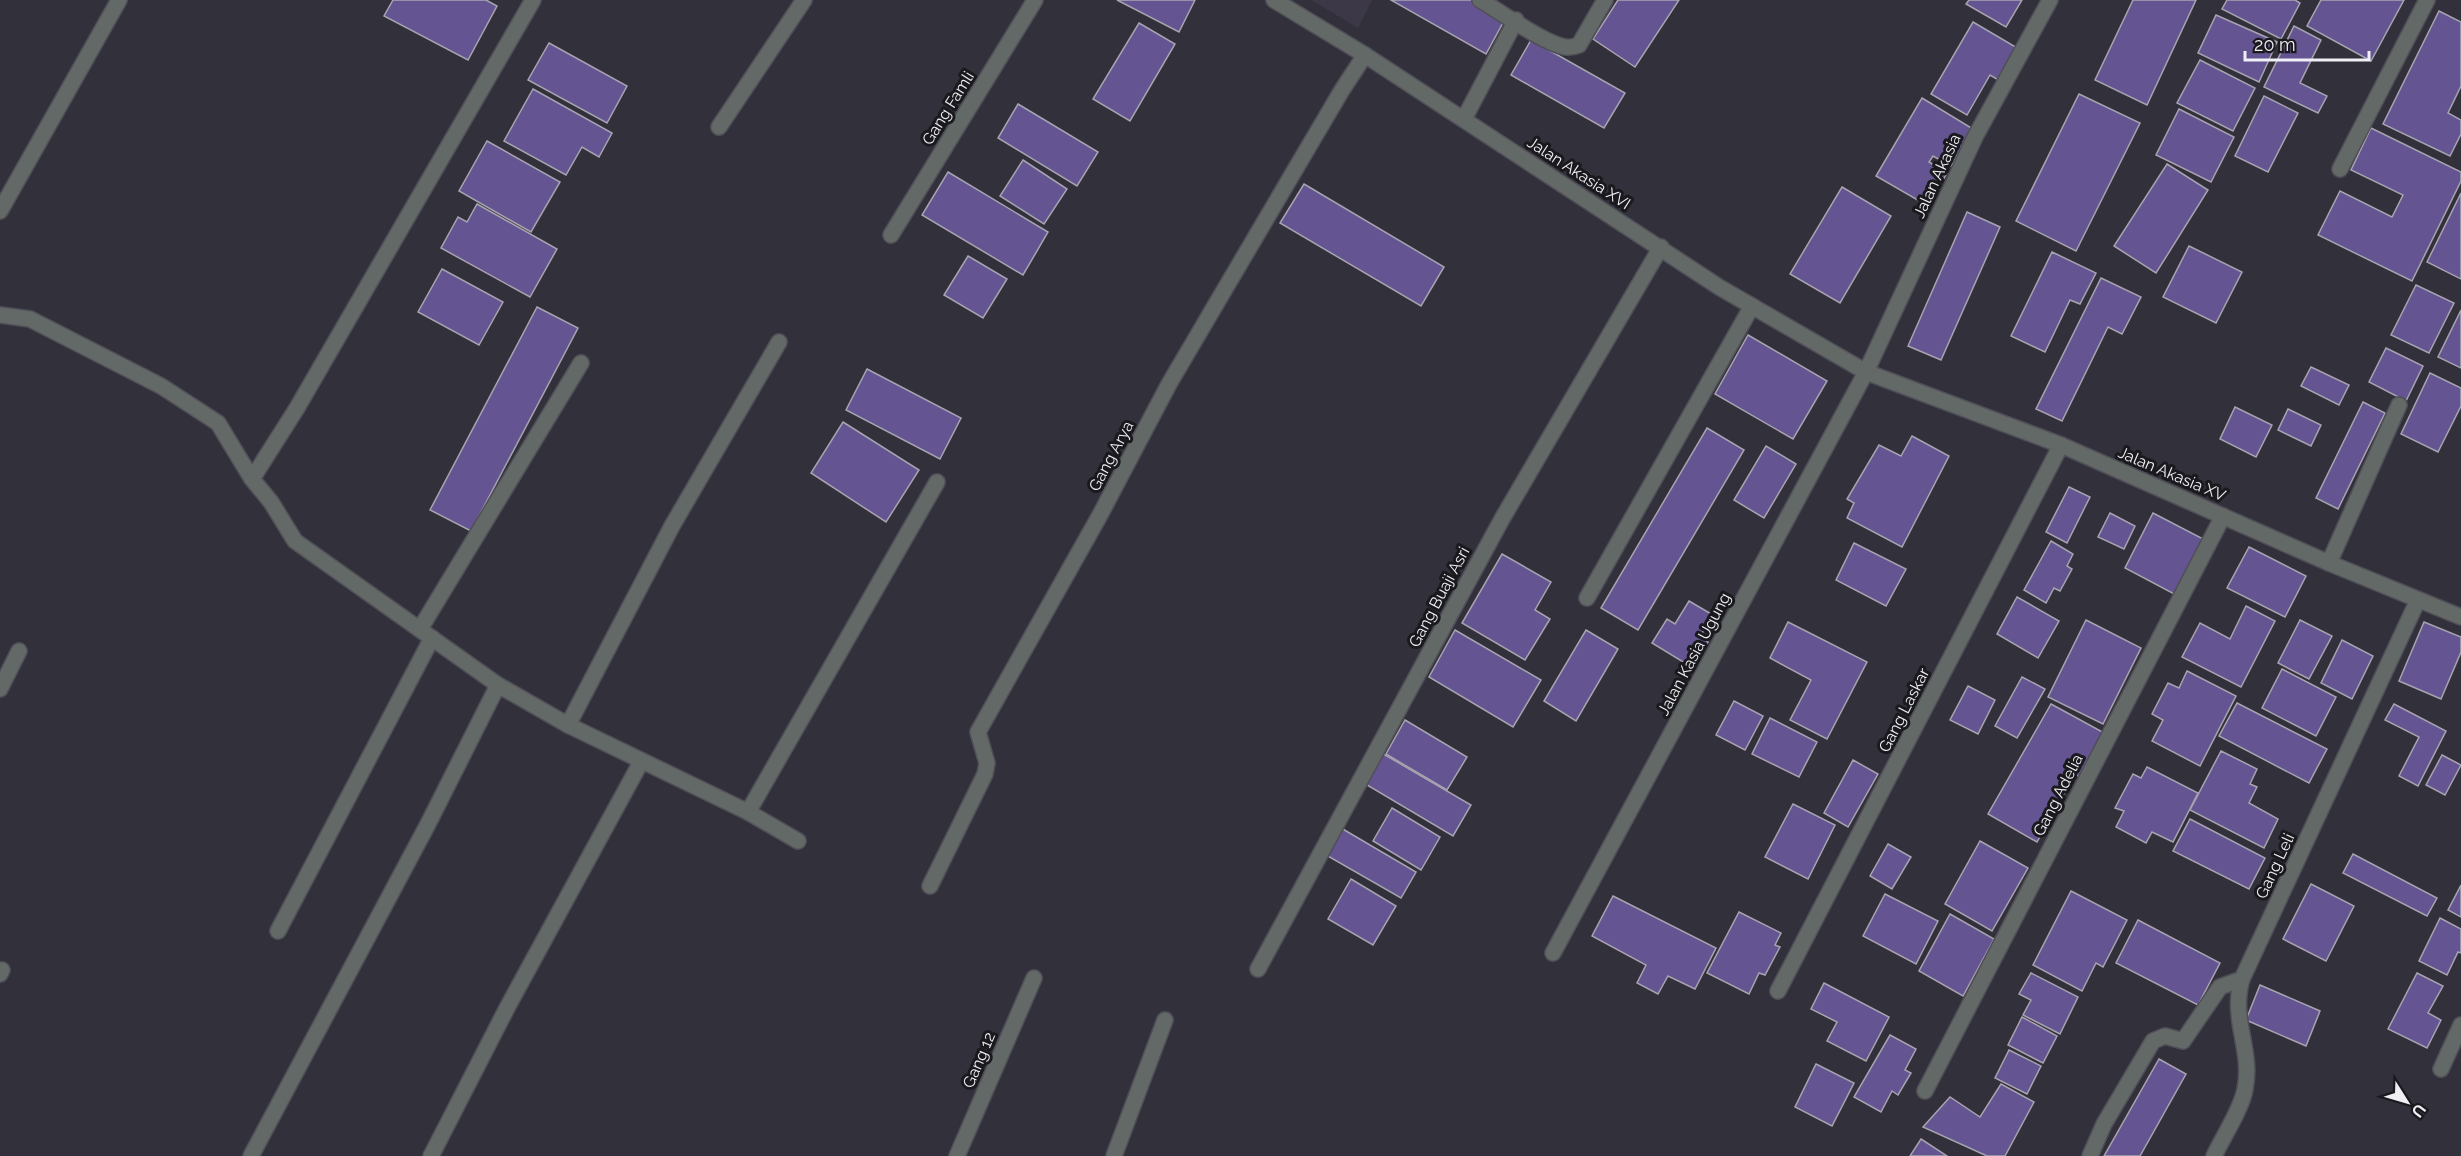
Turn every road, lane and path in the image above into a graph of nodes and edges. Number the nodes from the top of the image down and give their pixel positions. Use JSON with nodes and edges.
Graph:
{"nodes":[{"id":1,"x":119,"y":0,"type":"edge"},
{"id":2,"x":533,"y":0,"type":"edge"},
{"id":3,"x":804,"y":0,"type":"edge"},
{"id":4,"x":1035,"y":0,"type":"edge"},
{"id":5,"x":1274,"y":0,"type":"edge"},
{"id":6,"x":1480,"y":0,"type":"edge"},
{"id":7,"x":1605,"y":0,"type":"edge"},
{"id":8,"x":2050,"y":0,"type":"edge"},
{"id":9,"x":2427,"y":0,"type":"edge"},
{"id":10,"x":1516,"y":20,"type":"junction"},
{"id":11,"x":1365,"y":56,"type":"junction"},
{"id":12,"x":1464,"y":119,"type":"junction"},
{"id":13,"x":719,"y":127,"type":"dead end"},
{"id":14,"x":2340,"y":169,"type":"dead end"},
{"id":15,"x":0,"y":211,"type":"edge"},
{"id":16,"x":891,"y":235,"type":"dead end"},
{"id":17,"x":1661,"y":247,"type":"junction"},
{"id":18,"x":1752,"y":306,"type":"junction"},
{"id":19,"x":0,"y":315,"type":"edge"},
{"id":20,"x":779,"y":342,"type":"dead end"},
{"id":21,"x":580,"y":363,"type":"dead end"},
{"id":22,"x":1866,"y":372,"type":"junction"},
{"id":23,"x":2399,"y":405,"type":"dead end"},
{"id":24,"x":2061,"y":446,"type":"junction"},
{"id":25,"x":252,"y":479,"type":"junction"},
{"id":26,"x":937,"y":482,"type":"dead end"},
{"id":27,"x":2223,"y":516,"type":"junction"},
{"id":28,"x":2329,"y":563,"type":"junction"},
{"id":29,"x":1587,"y":598,"type":"dead end"},
{"id":30,"x":2418,"y":600,"type":"junction"},
{"id":31,"x":2461,"y":617,"type":"edge"},
{"id":32,"x":426,"y":634,"type":"junction"},
{"id":33,"x":18,"y":651,"type":"dead end"},
{"id":34,"x":498,"y":685,"type":"junction"},
{"id":35,"x":0,"y":689,"type":"edge"},
{"id":36,"x":568,"y":725,"type":"junction"},
{"id":37,"x":641,"y":762,"type":"junction"},
{"id":38,"x":748,"y":812,"type":"junction"},
{"id":39,"x":798,"y":841,"type":"dead end"},
{"id":40,"x":930,"y":886,"type":"dead end"},
{"id":41,"x":278,"y":931,"type":"dead end"},
{"id":42,"x":1553,"y":953,"type":"dead end"},
{"id":43,"x":1258,"y":969,"type":"dead end"},
{"id":44,"x":1034,"y":978,"type":"dead end"},
{"id":45,"x":2242,"y":979,"type":"junction"},
{"id":46,"x":1778,"y":991,"type":"dead end"},
{"id":47,"x":1165,"y":1020,"type":"dead end"},
{"id":48,"x":2461,"y":1025,"type":"edge"},
{"id":49,"x":2441,"y":1069,"type":"dead end"},
{"id":50,"x":1925,"y":1091,"type":"dead end"},
{"id":51,"x":251,"y":1156,"type":"edge"},
{"id":52,"x":431,"y":1156,"type":"edge"},
{"id":53,"x":957,"y":1156,"type":"edge"},
{"id":54,"x":1114,"y":1156,"type":"edge"},
{"id":55,"x":2090,"y":1156,"type":"edge"},
{"id":56,"x":2214,"y":1156,"type":"edge"}],
"edges":[{"from":1,"to":15,"type":"street"},
{"from":2,"to":25,"type":"street"},
{"from":3,"to":13,"type":"street"},
{"from":4,"to":16,"type":"street","name":"Gang Famli"},
{"from":5,"to":11,"type":"street","name":"Jalan Akasia XVI"},
{"from":6,"to":10,"type":"street"},
{"from":7,"to":10,"type":"street"},
{"from":8,"to":22,"type":"street","name":"Jalan Akasia"},
{"from":9,"to":14,"type":"street"},
{"from":10,"to":12,"type":"street"},
{"from":11,"to":12,"type":"street","name":"Jalan Akasia XVI"},
{"from":11,"to":40,"type":"street","name":"Gang Arya"},
{"from":12,"to":17,"type":"street","name":"Jalan Akasia XVI"},
{"from":17,"to":18,"type":"street","name":"Jalan Akasia XVI"},
{"from":17,"to":43,"type":"street","name":"Gang Buaji Asri"},
{"from":18,"to":22,"type":"street","name":"Jalan Akasia XVI"},
{"from":18,"to":29,"type":"street"},
{"from":19,"to":25,"type":"street"},
{"from":20,"to":36,"type":"street"},
{"from":21,"to":32,"type":"street"},
{"from":22,"to":24,"type":"street","name":"Jalan Akasia XV"},
{"from":22,"to":42,"type":"street","name":"Jalan Kasia Ugung"},
{"from":23,"to":28,"type":"street"},
{"from":24,"to":27,"type":"street","name":"Jalan Akasia XV"},
{"from":24,"to":46,"type":"street","name":"Gang Laskar"},
{"from":25,"to":32,"type":"street"},
{"from":26,"to":38,"type":"street"},
{"from":27,"to":28,"type":"street","name":"Jalan Akasia XV"},
{"from":27,"to":50,"type":"street","name":"Gang Adelia"},
{"from":28,"to":30,"type":"street","name":"Jalan Akasia XV"},
{"from":30,"to":31,"type":"street","name":"Jalan Akasia XV"},
{"from":30,"to":45,"type":"street","name":"Gang Leli"},
{"from":32,"to":34,"type":"street"},
{"from":32,"to":41,"type":"street"},
{"from":33,"to":35,"type":"street"},
{"from":34,"to":36,"type":"street"},
{"from":34,"to":51,"type":"street"},
{"from":36,"to":37,"type":"street"},
{"from":37,"to":38,"type":"street"},
{"from":37,"to":52,"type":"street"},
{"from":38,"to":39,"type":"street"},
{"from":44,"to":53,"type":"street","name":"Gang 12"},
{"from":45,"to":55,"type":"street"},
{"from":45,"to":56,"type":"street","name":"Gang Leli"},
{"from":47,"to":54,"type":"street"},
{"from":48,"to":49,"type":"street"}]}
